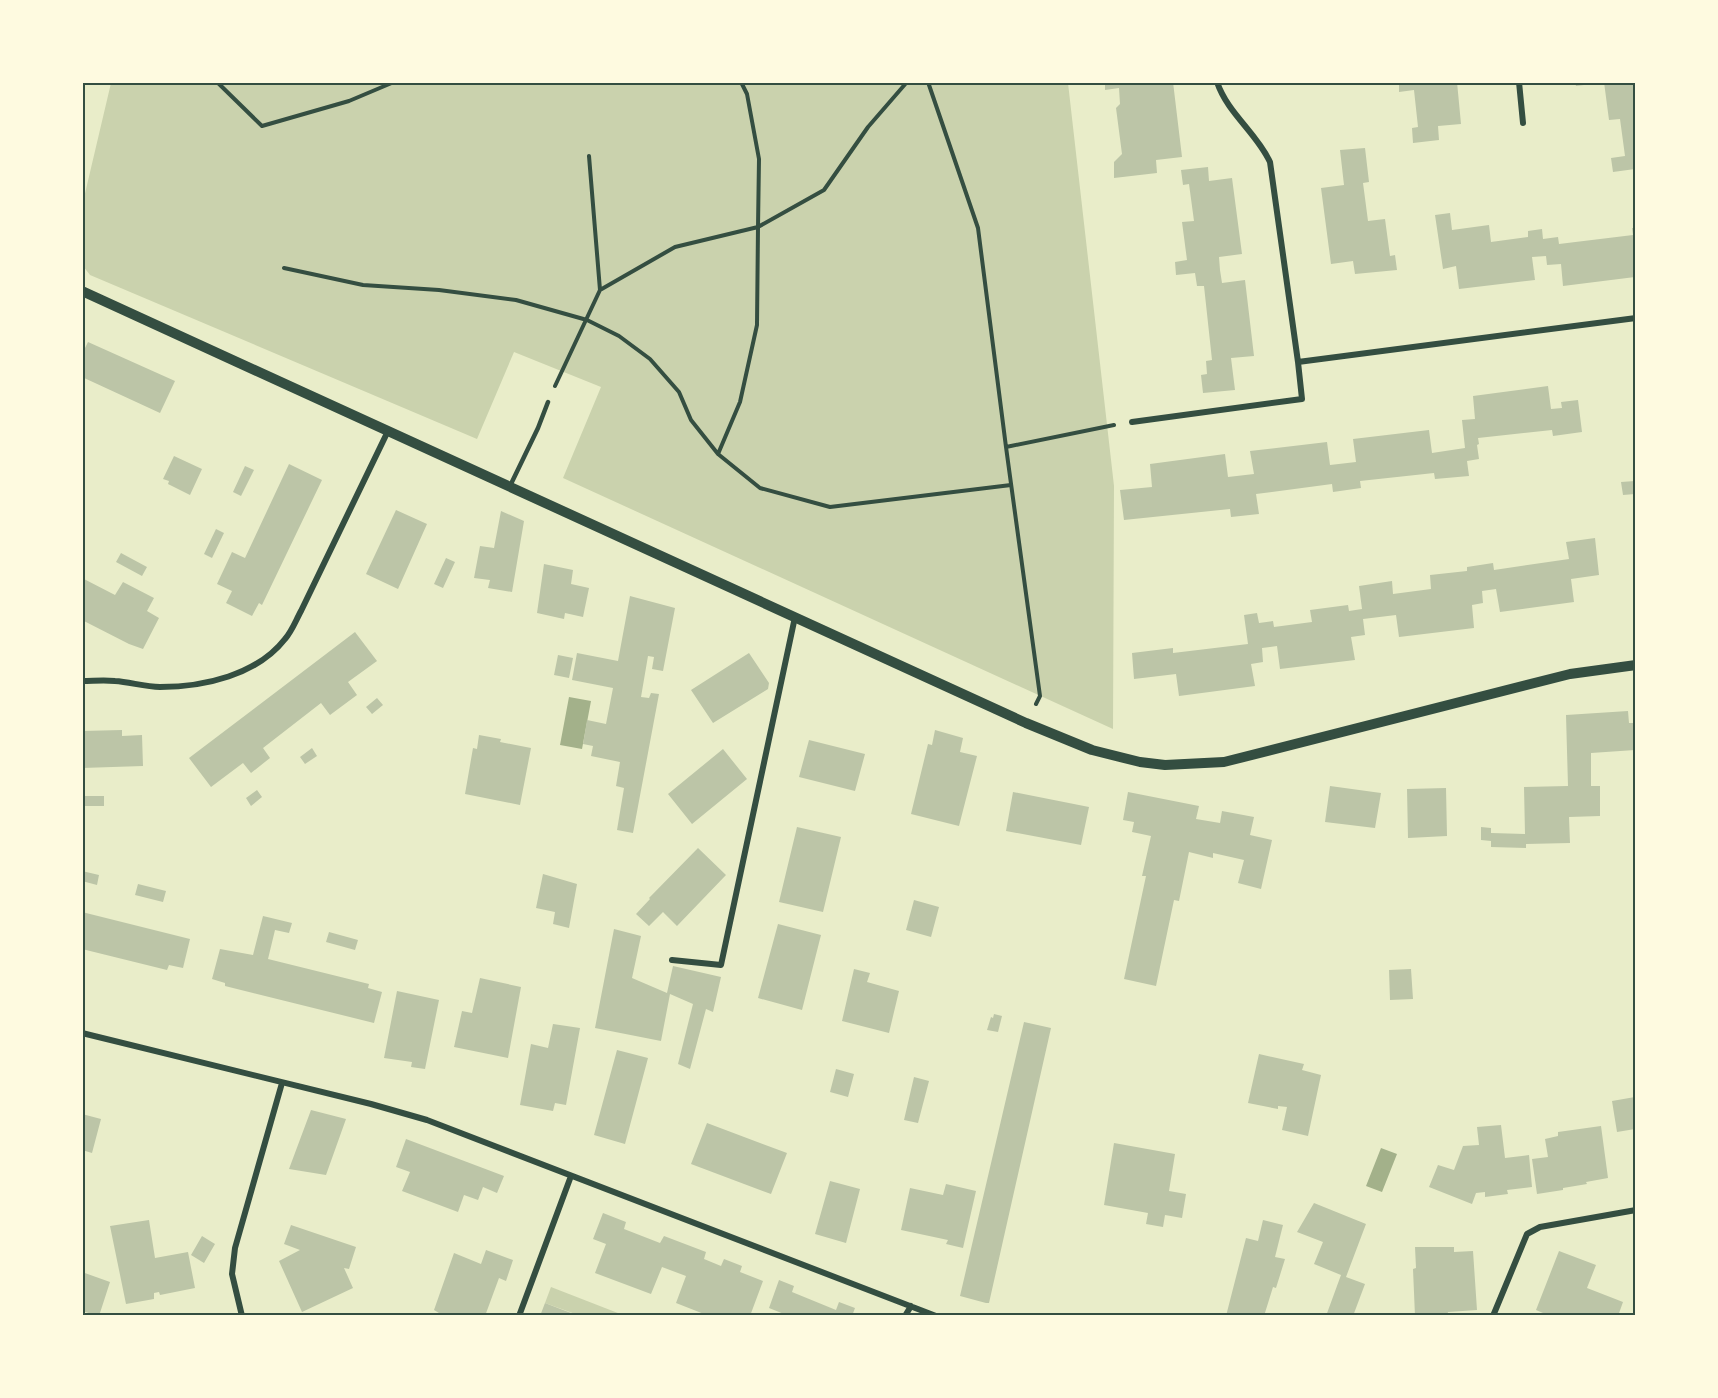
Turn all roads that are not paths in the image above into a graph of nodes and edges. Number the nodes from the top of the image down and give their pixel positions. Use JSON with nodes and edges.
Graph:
{"nodes":[{"id":1,"x":1216,"y":82,"type":"edge"},
{"id":2,"x":1519,"y":82,"type":"edge"},
{"id":3,"x":1523,"y":123,"type":"dead end"},
{"id":4,"x":82,"y":291,"type":"edge"},
{"id":5,"x":1635,"y":318,"type":"edge"},
{"id":6,"x":1298,"y":362,"type":"junction"},
{"id":7,"x":548,"y":402,"type":"road end"},
{"id":8,"x":1132,"y":422,"type":"road end"},
{"id":9,"x":388,"y":431,"type":"junction"},
{"id":10,"x":510,"y":486,"type":"junction"},
{"id":11,"x":795,"y":617,"type":"junction"},
{"id":12,"x":1635,"y":665,"type":"edge"},
{"id":13,"x":82,"y":681,"type":"edge"},
{"id":14,"x":672,"y":960,"type":"dead end"},
{"id":15,"x":82,"y":1033,"type":"edge"},
{"id":16,"x":282,"y":1083,"type":"junction"},
{"id":17,"x":571,"y":1176,"type":"junction"},
{"id":18,"x":1635,"y":1210,"type":"edge"},
{"id":19,"x":910,"y":1306,"type":"junction"},
{"id":20,"x":242,"y":1316,"type":"edge"},
{"id":21,"x":519,"y":1316,"type":"edge"},
{"id":22,"x":905,"y":1316,"type":"edge"},
{"id":23,"x":936,"y":1316,"type":"edge"},
{"id":24,"x":1493,"y":1316,"type":"edge"}],
"edges":[{"from":1,"to":6,"type":"street"},
{"from":2,"to":3,"type":"street"},
{"from":4,"to":9,"type":"street"},
{"from":5,"to":6,"type":"street"},
{"from":6,"to":8,"type":"street"},
{"from":7,"to":10,"type":"lane"},
{"from":9,"to":10,"type":"street"},
{"from":9,"to":13,"type":"street"},
{"from":10,"to":11,"type":"street"},
{"from":11,"to":12,"type":"street"},
{"from":11,"to":14,"type":"street"},
{"from":15,"to":16,"type":"street"},
{"from":16,"to":17,"type":"street"},
{"from":16,"to":20,"type":"street"},
{"from":17,"to":19,"type":"street"},
{"from":17,"to":21,"type":"street"},
{"from":18,"to":24,"type":"street"},
{"from":19,"to":22,"type":"street"},
{"from":19,"to":23,"type":"street"}]}
